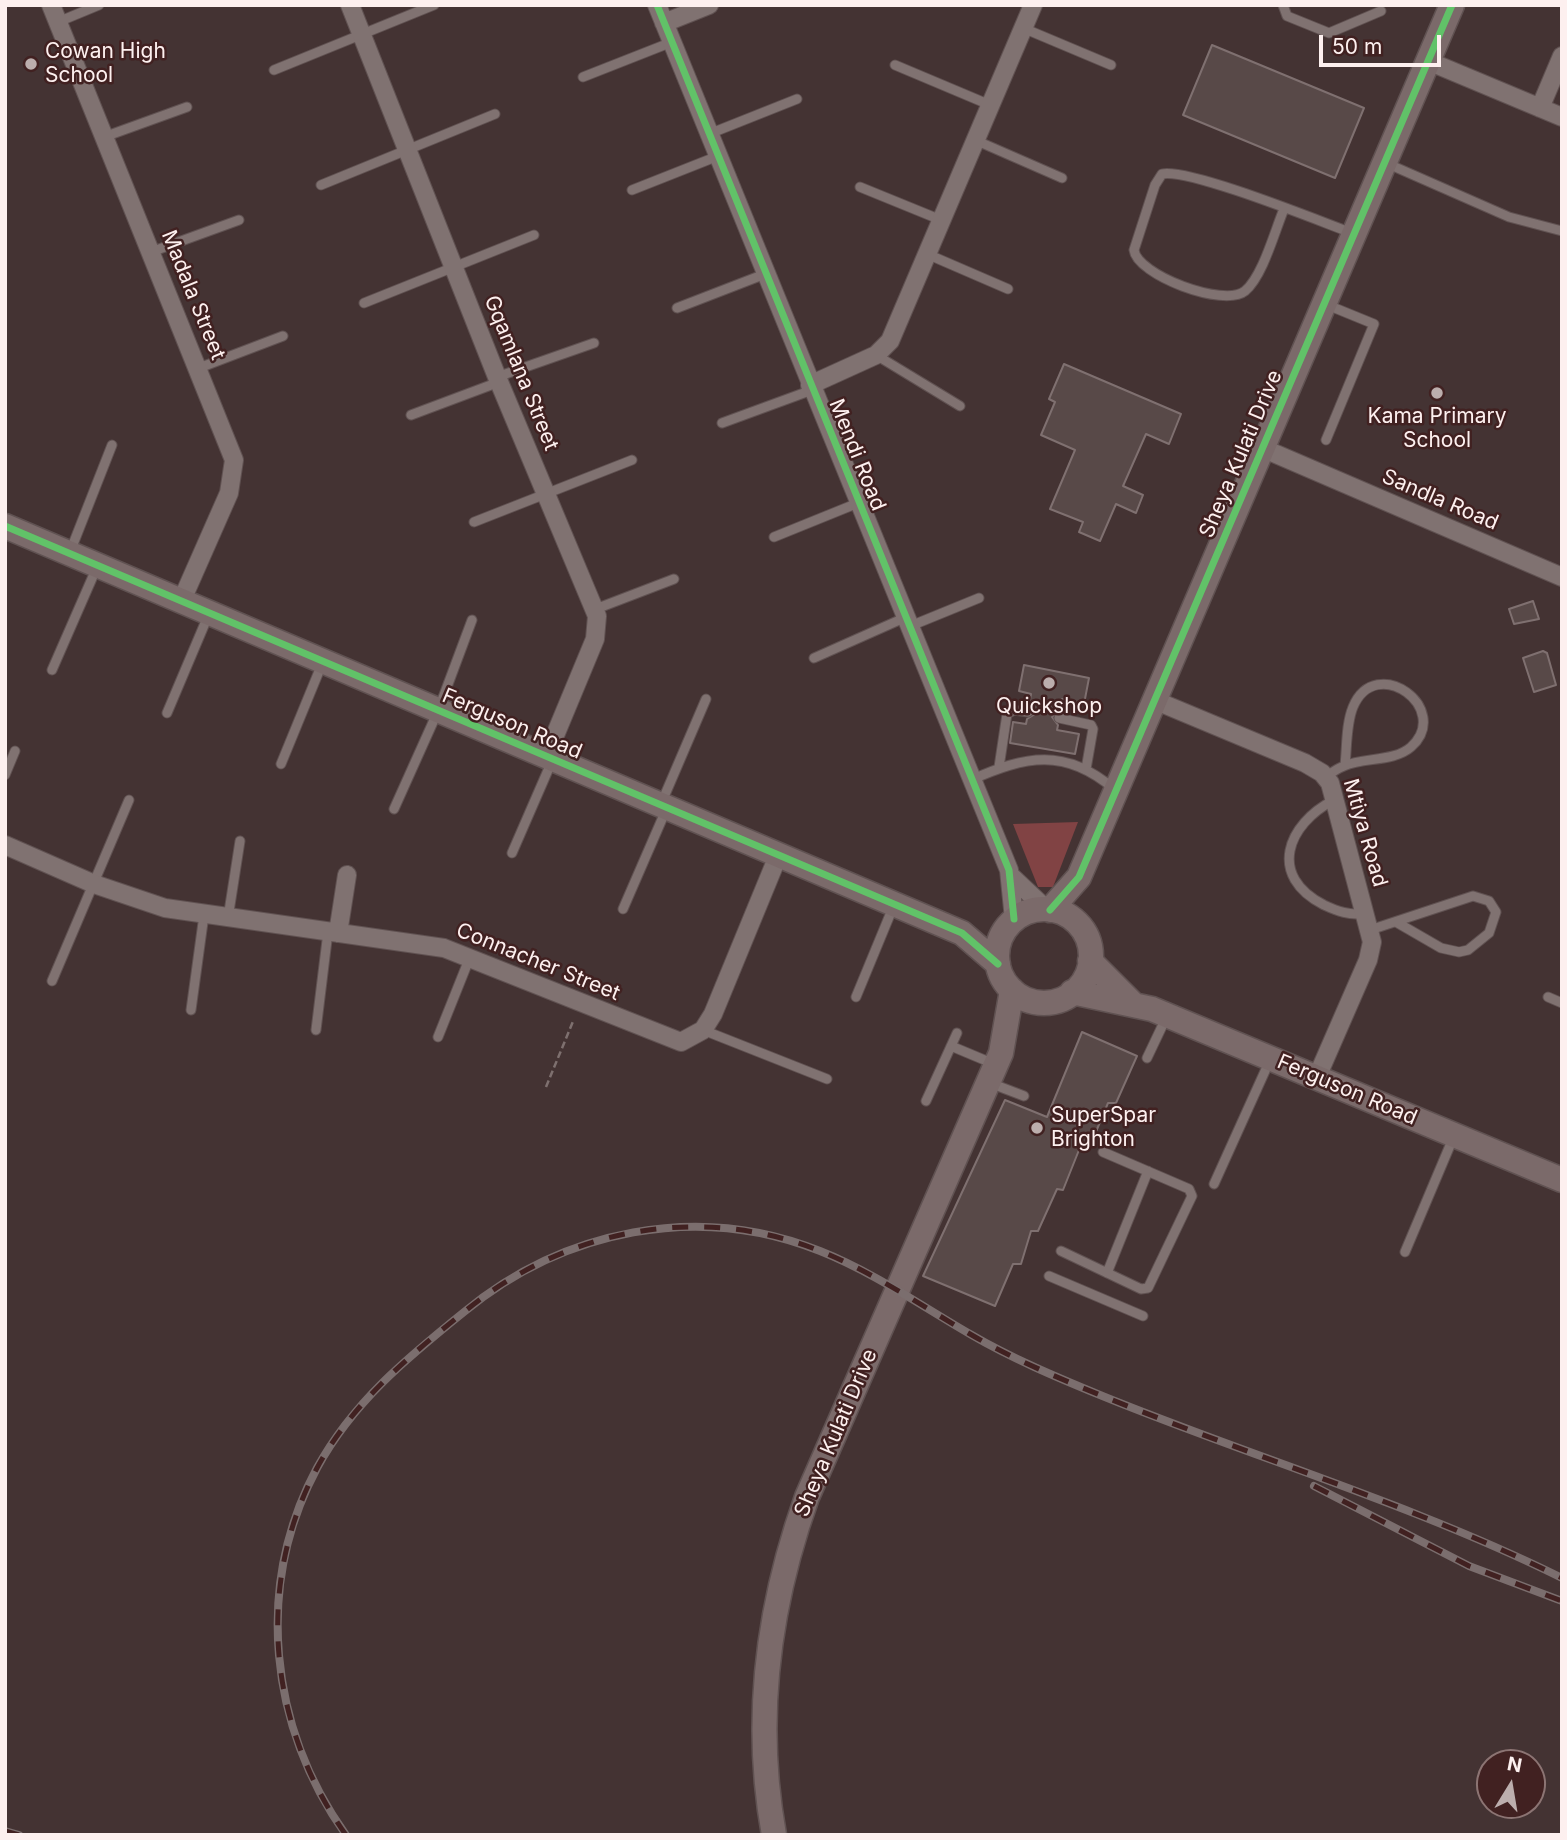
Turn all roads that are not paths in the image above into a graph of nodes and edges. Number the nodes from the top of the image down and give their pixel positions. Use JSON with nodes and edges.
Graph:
{"nodes":[{"id":1,"x":99,"y":5,"type":"edge"},
{"id":2,"x":350,"y":5,"type":"edge"},
{"id":3,"x":435,"y":5,"type":"edge"},
{"id":4,"x":657,"y":5,"type":"edge"},
{"id":5,"x":709,"y":5,"type":"edge"},
{"id":6,"x":1033,"y":5,"type":"edge"},
{"id":7,"x":1283,"y":5,"type":"edge"},
{"id":8,"x":1452,"y":5,"type":"edge"},
{"id":9,"x":1381,"y":10,"type":"dead end"},
{"id":10,"x":54,"y":13,"type":"edge"},
{"id":11,"x":664,"y":23,"type":"junction"},
{"id":12,"x":1023,"y":28,"type":"junction"},
{"id":13,"x":362,"y":34,"type":"junction"},
{"id":14,"x":672,"y":42,"type":"junction"},
{"id":15,"x":1562,"y":56,"type":"edge"},
{"id":16,"x":1428,"y":61,"type":"junction"},
{"id":17,"x":895,"y":65,"type":"dead end"},
{"id":18,"x":1111,"y":65,"type":"dead end"},
{"id":19,"x":274,"y":70,"type":"dead end"},
{"id":20,"x":583,"y":77,"type":"dead end"},
{"id":21,"x":797,"y":99,"type":"dead end"},
{"id":22,"x":990,"y":105,"type":"junction"},
{"id":23,"x":187,"y":107,"type":"dead end"},
{"id":24,"x":1539,"y":108,"type":"junction"},
{"id":25,"x":495,"y":114,"type":"dead end"},
{"id":26,"x":1562,"y":117,"type":"edge"},
{"id":27,"x":709,"y":134,"type":"junction"},
{"id":28,"x":104,"y":137,"type":"junction"},
{"id":29,"x":975,"y":140,"type":"junction"},
{"id":30,"x":408,"y":150,"type":"junction"},
{"id":31,"x":718,"y":156,"type":"junction"},
{"id":32,"x":1384,"y":162,"type":"junction"},
{"id":33,"x":1062,"y":178,"type":"dead end"},
{"id":34,"x":321,"y":185,"type":"dead end"},
{"id":35,"x":860,"y":187,"type":"dead end"},
{"id":36,"x":632,"y":190,"type":"dead end"},
{"id":37,"x":1284,"y":209,"type":"junction"},
{"id":38,"x":239,"y":220,"type":"dead end"},
{"id":39,"x":941,"y":220,"type":"junction"},
{"id":40,"x":1562,"y":231,"type":"edge"},
{"id":41,"x":1353,"y":234,"type":"junction"},
{"id":42,"x":534,"y":235,"type":"dead end"},
{"id":43,"x":151,"y":252,"type":"junction"},
{"id":44,"x":927,"y":254,"type":"junction"},
{"id":45,"x":453,"y":266,"type":"junction"},
{"id":46,"x":765,"y":274,"type":"junction"},
{"id":47,"x":1008,"y":289,"type":"dead end"},
{"id":48,"x":364,"y":303,"type":"dead end"},
{"id":49,"x":1324,"y":304,"type":"junction"},
{"id":50,"x":677,"y":308,"type":"dead end"},
{"id":51,"x":283,"y":336,"type":"dead end"},
{"id":52,"x":594,"y":343,"type":"dead end"},
{"id":53,"x":876,"y":355,"type":"junction"},
{"id":54,"x":199,"y":368,"type":"junction"},
{"id":55,"x":498,"y":379,"type":"junction"},
{"id":56,"x":811,"y":387,"type":"junction"},
{"id":57,"x":960,"y":406,"type":"dead end"},
{"id":58,"x":411,"y":415,"type":"dead end"},
{"id":59,"x":722,"y":423,"type":"dead end"},
{"id":60,"x":1326,"y":440,"type":"dead end"},
{"id":61,"x":112,"y":445,"type":"dead end"},
{"id":62,"x":1262,"y":448,"type":"junction"},
{"id":63,"x":632,"y":460,"type":"dead end"},
{"id":64,"x":545,"y":493,"type":"junction"},
{"id":65,"x":858,"y":503,"type":"junction"},
{"id":66,"x":474,"y":522,"type":"dead end"},
{"id":67,"x":5,"y":526,"type":"edge"},
{"id":68,"x":774,"y":537,"type":"dead end"},
{"id":69,"x":69,"y":553,"type":"junction"},
{"id":70,"x":98,"y":565,"type":"junction"},
{"id":71,"x":1562,"y":577,"type":"edge"},
{"id":72,"x":674,"y":579,"type":"dead end"},
{"id":73,"x":979,"y":598,"type":"dead end"},
{"id":74,"x":181,"y":602,"type":"junction"},
{"id":75,"x":593,"y":610,"type":"junction"},
{"id":76,"x":209,"y":614,"type":"junction"},
{"id":77,"x":472,"y":620,"type":"dead end"},
{"id":78,"x":906,"y":622,"type":"junction"},
{"id":79,"x":814,"y":658,"type":"dead end"},
{"id":80,"x":323,"y":663,"type":"junction"},
{"id":81,"x":52,"y":670,"type":"dead end"},
{"id":82,"x":706,"y":699,"type":"dead end"},
{"id":83,"x":1154,"y":700,"type":"junction"},
{"id":84,"x":438,"y":711,"type":"junction"},
{"id":85,"x":1028,"y":712,"type":"dead end"},
{"id":86,"x":167,"y":713,"type":"dead end"},
{"id":87,"x":1059,"y":718,"type":"dead end"},
{"id":88,"x":15,"y":751,"type":"dead end"},
{"id":89,"x":549,"y":758,"type":"junction"},
{"id":90,"x":281,"y":764,"type":"dead end"},
{"id":91,"x":1345,"y":765,"type":"junction"},
{"id":92,"x":999,"y":767,"type":"junction"},
{"id":93,"x":1086,"y":769,"type":"junction"},
{"id":94,"x":5,"y":775,"type":"edge"},
{"id":95,"x":1326,"y":776,"type":"junction"},
{"id":96,"x":971,"y":780,"type":"junction"},
{"id":97,"x":1114,"y":789,"type":"junction"},
{"id":98,"x":129,"y":800,"type":"dead end"},
{"id":99,"x":1334,"y":800,"type":"junction"},
{"id":100,"x":663,"y":807,"type":"junction"},
{"id":101,"x":394,"y":809,"type":"dead end"},
{"id":102,"x":240,"y":841,"type":"dead end"},
{"id":103,"x":5,"y":845,"type":"edge"},
{"id":104,"x":512,"y":853,"type":"dead end"},
{"id":105,"x":778,"y":856,"type":"junction"},
{"id":106,"x":347,"y":876,"type":"dead end"},
{"id":107,"x":1012,"y":877,"type":"junction"},
{"id":108,"x":1079,"y":877,"type":"junction"},
{"id":109,"x":94,"y":884,"type":"junction"},
{"id":110,"x":894,"y":904,"type":"junction"},
{"id":111,"x":623,"y":909,"type":"dead end"},
{"id":112,"x":1048,"y":909,"type":"junction"},
{"id":113,"x":204,"y":915,"type":"junction"},
{"id":114,"x":228,"y":918,"type":"junction"},
{"id":115,"x":1368,"y":922,"type":"junction"},
{"id":116,"x":1396,"y":922,"type":"junction"},
{"id":117,"x":1009,"y":925,"type":"junction"},
{"id":118,"x":1079,"y":926,"type":"junction"},
{"id":119,"x":333,"y":933,"type":"junction"},
{"id":120,"x":962,"y":933,"type":"junction"},
{"id":121,"x":470,"y":957,"type":"junction"},
{"id":122,"x":1090,"y":961,"type":"junction"},
{"id":123,"x":998,"y":964,"type":"junction"},
{"id":124,"x":52,"y":981,"type":"dead end"},
{"id":125,"x":1012,"y":990,"type":"junction"},
{"id":126,"x":1065,"y":996,"type":"junction"},
{"id":127,"x":856,"y":997,"type":"dead end"},
{"id":128,"x":1548,"y":997,"type":"dead end"},
{"id":129,"x":1132,"y":1003,"type":"junction"},
{"id":130,"x":1562,"y":1003,"type":"edge"},
{"id":131,"x":191,"y":1010,"type":"dead end"},
{"id":132,"x":1167,"y":1016,"type":"junction"},
{"id":133,"x":316,"y":1030,"type":"dead end"},
{"id":134,"x":704,"y":1030,"type":"junction"},
{"id":135,"x":957,"y":1032,"type":"dead end"},
{"id":136,"x":438,"y":1037,"type":"dead end"},
{"id":137,"x":951,"y":1046,"type":"junction"},
{"id":138,"x":1147,"y":1058,"type":"dead end"},
{"id":139,"x":1270,"y":1058,"type":"junction"},
{"id":140,"x":994,"y":1067,"type":"junction"},
{"id":141,"x":1317,"y":1077,"type":"junction"},
{"id":142,"x":827,"y":1079,"type":"dead end"},
{"id":143,"x":1024,"y":1096,"type":"dead end"},
{"id":144,"x":926,"y":1101,"type":"dead end"},
{"id":145,"x":1455,"y":1135,"type":"junction"},
{"id":146,"x":1103,"y":1152,"type":"dead end"},
{"id":147,"x":1147,"y":1171,"type":"junction"},
{"id":148,"x":1562,"y":1180,"type":"edge"},
{"id":149,"x":1214,"y":1184,"type":"dead end"},
{"id":150,"x":1061,"y":1251,"type":"dead end"},
{"id":151,"x":1405,"y":1252,"type":"dead end"},
{"id":152,"x":1107,"y":1273,"type":"junction"},
{"id":153,"x":1049,"y":1276,"type":"dead end"},
{"id":154,"x":1143,"y":1316,"type":"dead end"},
{"id":155,"x":774,"y":1835,"type":"edge"}],
"edges":[{"from":1,"to":10,"type":"lane"},
{"from":2,"to":13,"type":"street","name":"Gqamlana Street"},
{"from":3,"to":13,"type":"lane"},
{"from":4,"to":11,"type":"street","name":"Mendi Road"},
{"from":5,"to":11,"type":"street"},
{"from":6,"to":12,"type":"street"},
{"from":7,"to":9,"type":"lane"},
{"from":8,"to":16,"type":"street","name":"Sheya Kulati Drive"},
{"from":10,"to":28,"type":"street","name":"Madala Street"},
{"from":11,"to":14,"type":"street","name":"Mendi Road"},
{"from":12,"to":18,"type":"lane"},
{"from":12,"to":22,"type":"street"},
{"from":13,"to":19,"type":"lane"},
{"from":13,"to":30,"type":"street","name":"Gqamlana Street"},
{"from":14,"to":20,"type":"lane"},
{"from":14,"to":27,"type":"street","name":"Mendi Road"},
{"from":15,"to":24,"type":"street"},
{"from":16,"to":24,"type":"street"},
{"from":16,"to":32,"type":"street","name":"Sheya Kulati Drive"},
{"from":17,"to":22,"type":"lane"},
{"from":21,"to":27,"type":"lane"},
{"from":22,"to":29,"type":"street"},
{"from":23,"to":28,"type":"lane"},
{"from":24,"to":26,"type":"street"},
{"from":25,"to":30,"type":"lane"},
{"from":27,"to":31,"type":"street","name":"Mendi Road"},
{"from":28,"to":43,"type":"street","name":"Madala Street"},
{"from":29,"to":33,"type":"lane"},
{"from":29,"to":39,"type":"street"},
{"from":30,"to":34,"type":"lane"},
{"from":30,"to":45,"type":"street","name":"Gqamlana Street"},
{"from":31,"to":36,"type":"lane"},
{"from":31,"to":46,"type":"street","name":"Mendi Road"},
{"from":32,"to":40,"type":"lane"},
{"from":32,"to":41,"type":"street","name":"Sheya Kulati Drive"},
{"from":35,"to":39,"type":"lane"},
{"from":37,"to":37,"type":"lane"},
{"from":37,"to":41,"type":"lane"},
{"from":38,"to":43,"type":"lane"},
{"from":39,"to":44,"type":"street"},
{"from":41,"to":49,"type":"street","name":"Sheya Kulati Drive"},
{"from":42,"to":45,"type":"lane"},
{"from":43,"to":54,"type":"street","name":"Madala Street"},
{"from":44,"to":47,"type":"lane"},
{"from":44,"to":53,"type":"street"},
{"from":45,"to":48,"type":"lane"},
{"from":45,"to":55,"type":"street","name":"Gqamlana Street"},
{"from":46,"to":50,"type":"lane"},
{"from":46,"to":56,"type":"street","name":"Mendi Road"},
{"from":49,"to":60,"type":"lane"},
{"from":49,"to":62,"type":"street","name":"Sheya Kulati Drive"},
{"from":51,"to":54,"type":"lane"},
{"from":52,"to":55,"type":"lane"},
{"from":53,"to":56,"type":"street"},
{"from":53,"to":57,"type":"lane"},
{"from":54,"to":74,"type":"street","name":"Madala Street"},
{"from":55,"to":58,"type":"lane"},
{"from":55,"to":64,"type":"street","name":"Gqamlana Street"},
{"from":56,"to":59,"type":"lane"},
{"from":56,"to":65,"type":"street","name":"Mendi Road"},
{"from":61,"to":69,"type":"lane"},
{"from":62,"to":71,"type":"street","name":"Sandla Road"},
{"from":62,"to":83,"type":"street","name":"Sheya Kulati Drive"},
{"from":63,"to":64,"type":"lane"},
{"from":64,"to":66,"type":"lane"},
{"from":64,"to":75,"type":"street","name":"Gqamlana Street"},
{"from":65,"to":68,"type":"lane"},
{"from":65,"to":78,"type":"street","name":"Mendi Road"},
{"from":67,"to":69,"type":"street","name":"Ferguson Road"},
{"from":69,"to":70,"type":"street","name":"Ferguson Road"},
{"from":70,"to":74,"type":"street","name":"Ferguson Road"},
{"from":70,"to":81,"type":"lane"},
{"from":72,"to":75,"type":"lane"},
{"from":73,"to":78,"type":"lane"},
{"from":74,"to":76,"type":"street","name":"Ferguson Road"},
{"from":75,"to":89,"type":"street","name":"Gqamlana Street"},
{"from":76,"to":80,"type":"street","name":"Ferguson Road"},
{"from":76,"to":86,"type":"lane"},
{"from":77,"to":84,"type":"lane"},
{"from":78,"to":79,"type":"lane"},
{"from":78,"to":96,"type":"street","name":"Mendi Road"},
{"from":80,"to":84,"type":"street","name":"Ferguson Road"},
{"from":80,"to":90,"type":"lane"},
{"from":82,"to":100,"type":"lane"},
{"from":83,"to":95,"type":"street","name":"Mtiya Road"},
{"from":83,"to":97,"type":"street","name":"Sheya Kulati Drive"},
{"from":84,"to":89,"type":"street","name":"Ferguson Road"},
{"from":84,"to":101,"type":"lane"},
{"from":85,"to":92,"type":"lane"},
{"from":87,"to":93,"type":"lane"},
{"from":88,"to":94,"type":"lane"},
{"from":89,"to":100,"type":"street","name":"Ferguson Road"},
{"from":89,"to":104,"type":"lane"},
{"from":91,"to":91,"type":"lane"},
{"from":91,"to":95,"type":"lane"},
{"from":92,"to":93,"type":"lane"},
{"from":92,"to":96,"type":"lane"},
{"from":93,"to":97,"type":"lane"},
{"from":95,"to":99,"type":"street","name":"Mtiya Road"},
{"from":96,"to":107,"type":"street","name":"Mendi Road"},
{"from":97,"to":108,"type":"street","name":"Sheya Kulati Drive"},
{"from":98,"to":109,"type":"lane"},
{"from":99,"to":115,"type":"street","name":"Mtiya Road"},
{"from":99,"to":115,"type":"lane"},
{"from":100,"to":105,"type":"street","name":"Ferguson Road"},
{"from":100,"to":111,"type":"lane"},
{"from":102,"to":114,"type":"lane"},
{"from":103,"to":109,"type":"street","name":"Connacher Street"},
{"from":105,"to":110,"type":"street","name":"Ferguson Road"},
{"from":105,"to":134,"type":"street"},
{"from":106,"to":119,"type":"street"},
{"from":107,"to":112,"type":"street","name":"Mendi Road"},
{"from":107,"to":117,"type":"street","name":"Mendi Road"},
{"from":108,"to":112,"type":"street","name":"Sheya Kulati Drive"},
{"from":108,"to":118,"type":"street","name":"Sheya Kulati Drive"},
{"from":109,"to":113,"type":"street","name":"Connacher Street"},
{"from":109,"to":124,"type":"lane"},
{"from":110,"to":120,"type":"street","name":"Ferguson Road"},
{"from":110,"to":127,"type":"lane"},
{"from":112,"to":117,"type":"street"},
{"from":112,"to":118,"type":"street"},
{"from":113,"to":114,"type":"street","name":"Connacher Street"},
{"from":113,"to":131,"type":"lane"},
{"from":114,"to":119,"type":"street","name":"Connacher Street"},
{"from":115,"to":116,"type":"lane"},
{"from":115,"to":141,"type":"street","name":"Mtiya Road"},
{"from":116,"to":116,"type":"lane"},
{"from":117,"to":120,"type":"street","name":"Ferguson Road"},
{"from":117,"to":123,"type":"street"},
{"from":118,"to":122,"type":"street"},
{"from":119,"to":121,"type":"street","name":"Connacher Street"},
{"from":119,"to":133,"type":"lane"},
{"from":120,"to":123,"type":"street","name":"Ferguson Road"},
{"from":121,"to":134,"type":"street","name":"Connacher Street"},
{"from":121,"to":136,"type":"lane"},
{"from":122,"to":126,"type":"street"},
{"from":122,"to":129,"type":"street","name":"Ferguson Road"},
{"from":123,"to":125,"type":"street"},
{"from":125,"to":126,"type":"street"},
{"from":125,"to":140,"type":"street","name":"Sheya Kulati Drive"},
{"from":126,"to":129,"type":"street","name":"Ferguson Road"},
{"from":126,"to":140,"type":"street","name":"Sheya Kulati Drive"},
{"from":128,"to":130,"type":"lane"},
{"from":129,"to":132,"type":"street","name":"Ferguson Road"},
{"from":132,"to":138,"type":"lane"},
{"from":132,"to":139,"type":"street","name":"Ferguson Road"},
{"from":134,"to":142,"type":"lane"},
{"from":135,"to":137,"type":"lane"},
{"from":137,"to":140,"type":"lane"},
{"from":137,"to":144,"type":"lane"},
{"from":139,"to":141,"type":"street","name":"Ferguson Road"},
{"from":139,"to":149,"type":"lane"},
{"from":140,"to":143,"type":"lane"},
{"from":140,"to":155,"type":"street","name":"Sheya Kulati Drive"},
{"from":141,"to":145,"type":"street","name":"Ferguson Road"},
{"from":145,"to":148,"type":"street","name":"Ferguson Road"},
{"from":145,"to":151,"type":"lane"},
{"from":146,"to":147,"type":"lane"},
{"from":147,"to":152,"type":"lane"},
{"from":147,"to":152,"type":"lane"},
{"from":150,"to":152,"type":"lane"},
{"from":153,"to":154,"type":"lane"}]}
